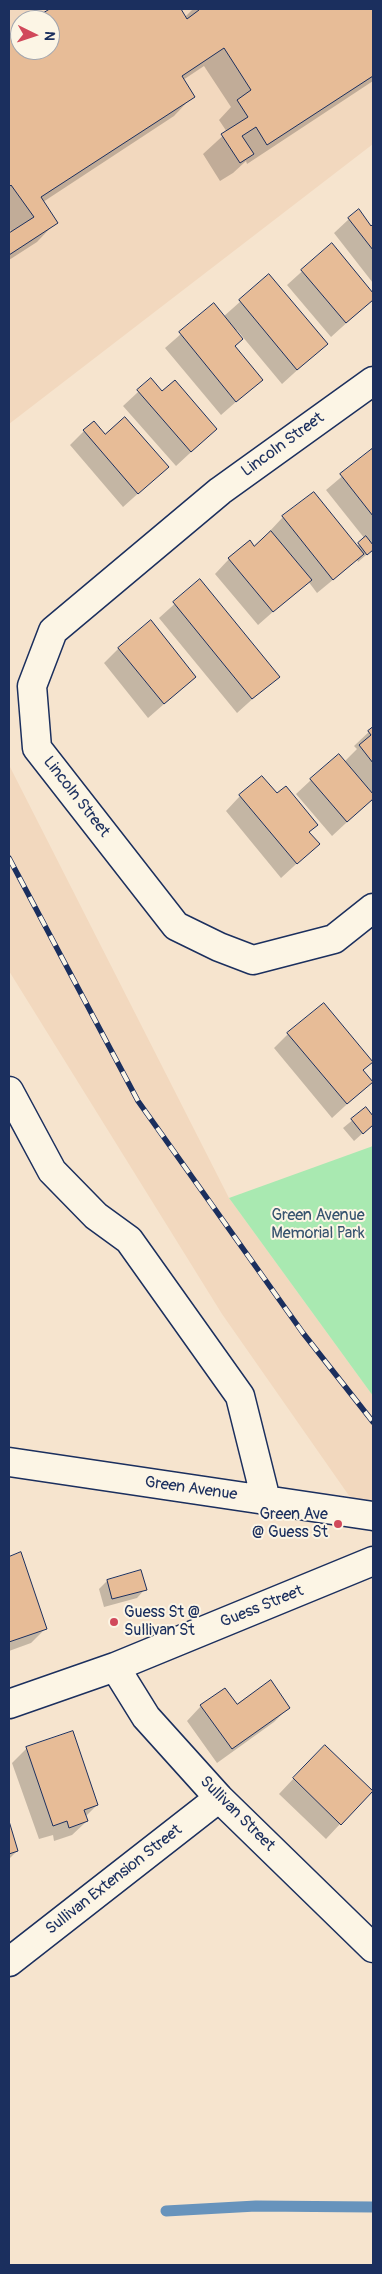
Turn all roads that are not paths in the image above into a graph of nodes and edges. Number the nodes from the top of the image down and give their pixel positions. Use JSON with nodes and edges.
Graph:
{"nodes":[{"id":1,"x":373,"y":381,"type":"edge"},
{"id":2,"x":373,"y":908,"type":"edge"},
{"id":3,"x":9,"y":1091,"type":"edge"},
{"id":4,"x":9,"y":1462,"type":"edge"},
{"id":5,"x":266,"y":1500,"type":"junction"},
{"id":6,"x":373,"y":1516,"type":"edge"},
{"id":7,"x":373,"y":1561,"type":"edge"},
{"id":8,"x":115,"y":1667,"type":"junction"},
{"id":9,"x":9,"y":1704,"type":"edge"},
{"id":10,"x":219,"y":1798,"type":"junction"},
{"id":11,"x":373,"y":1948,"type":"edge"},
{"id":12,"x":9,"y":1962,"type":"edge"}],
"edges":[{"from":1,"to":2,"type":"street","name":"Lincoln Street"},
{"from":3,"to":5,"type":"street"},
{"from":4,"to":5,"type":"street","name":"Green Avenue"},
{"from":5,"to":6,"type":"street","name":"Green Avenue"},
{"from":7,"to":8,"type":"street","name":"Guess Street"},
{"from":8,"to":9,"type":"street","name":"Guess Street"},
{"from":8,"to":10,"type":"street","name":"Sullivan Street"},
{"from":10,"to":11,"type":"street","name":"Sullivan Street"},
{"from":10,"to":12,"type":"street","name":"Sullivan Extension Street"}]}
